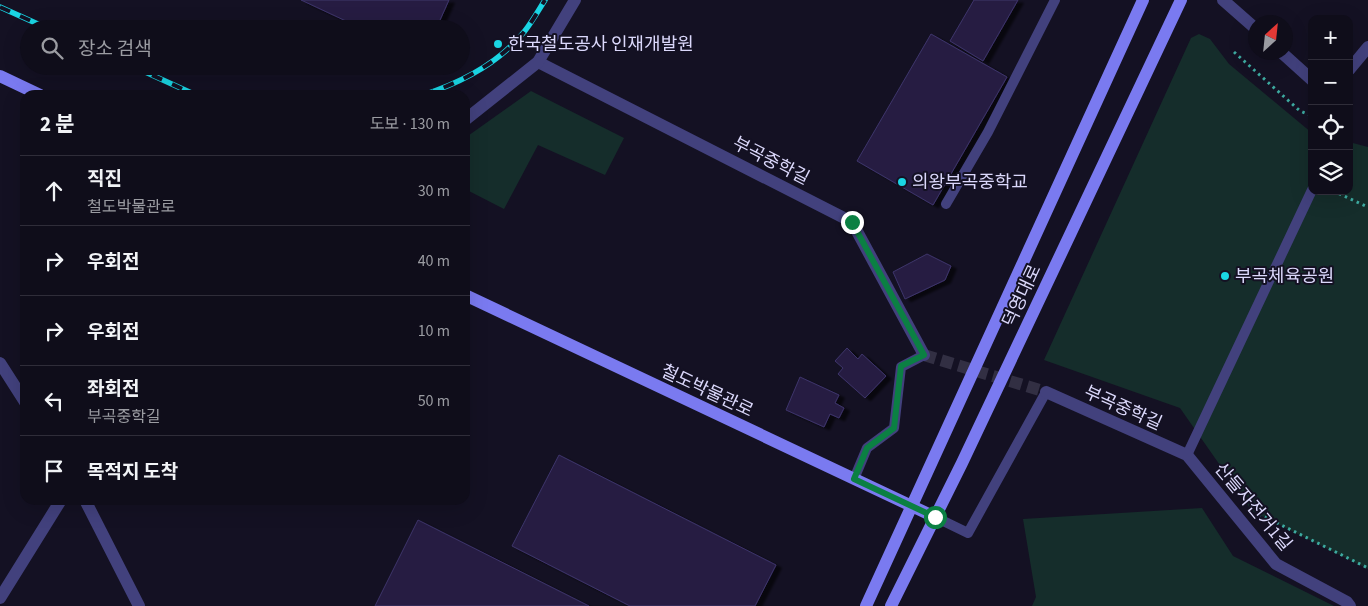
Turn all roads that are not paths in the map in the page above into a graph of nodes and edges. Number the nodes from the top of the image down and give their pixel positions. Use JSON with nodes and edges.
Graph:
{"nodes":[{"id":1,"x":575,"y":0,"type":"edge"},
{"id":2,"x":1056,"y":0,"type":"edge"},
{"id":3,"x":1143,"y":0,"type":"edge"},
{"id":4,"x":1181,"y":0,"type":"edge"},
{"id":5,"x":1224,"y":0,"type":"edge"},
{"id":6,"x":1248,"y":22,"type":"edge"},
{"id":7,"x":1368,"y":47,"type":"edge"},
{"id":8,"x":1291,"y":60,"type":"edge"},
{"id":9,"x":538,"y":62,"type":"junction"},
{"id":10,"x":1353,"y":65,"type":"edge"},
{"id":11,"x":0,"y":76,"type":"edge"},
{"id":12,"x":1308,"y":76,"type":"edge"},
{"id":13,"x":29,"y":90,"type":"edge"},
{"id":14,"x":470,"y":116,"type":"edge"},
{"id":15,"x":1310,"y":195,"type":"edge"},
{"id":16,"x":946,"y":204,"type":"dead end"},
{"id":17,"x":470,"y":297,"type":"edge"},
{"id":18,"x":924,"y":355,"type":"joint"},
{"id":19,"x":0,"y":363,"type":"edge"},
{"id":20,"x":1046,"y":392,"type":"joint"},
{"id":21,"x":20,"y":394,"type":"edge"},
{"id":22,"x":1186,"y":455,"type":"junction"},
{"id":23,"x":854,"y":479,"type":"junction"},
{"id":24,"x":58,"y":505,"type":"edge"},
{"id":25,"x":88,"y":505,"type":"edge"},
{"id":26,"x":912,"y":506,"type":"junction"},
{"id":27,"x":935,"y":517,"type":"junction"},
{"id":28,"x":0,"y":598,"type":"edge"},
{"id":29,"x":139,"y":606,"type":"edge"},
{"id":30,"x":866,"y":606,"type":"edge"},
{"id":31,"x":891,"y":606,"type":"edge"},
{"id":32,"x":1350,"y":606,"type":"edge"}],
"edges":[{"from":1,"to":9,"type":"street"},
{"from":2,"to":16,"type":"lane"},
{"from":3,"to":26,"type":"street","name":"덕영대로"},
{"from":4,"to":27,"type":"street","name":"덕영대로"},
{"from":5,"to":6,"type":"street"},
{"from":7,"to":10,"type":"street"},
{"from":8,"to":12,"type":"street"},
{"from":9,"to":14,"type":"street"},
{"from":9,"to":18,"type":"street","name":"부곡중학길"},
{"from":11,"to":13,"type":"street"},
{"from":15,"to":22,"type":"lane"},
{"from":17,"to":23,"type":"street","name":"철도박물관로"},
{"from":18,"to":23,"type":"lane"},
{"from":19,"to":21,"type":"street"},
{"from":20,"to":22,"type":"street","name":"부곡중학길"},
{"from":20,"to":27,"type":"lane"},
{"from":22,"to":32,"type":"street","name":"산들자전거1길"},
{"from":23,"to":26,"type":"street","name":"철도박물관로"},
{"from":24,"to":28,"type":"street"},
{"from":25,"to":29,"type":"street"},
{"from":26,"to":27,"type":"street","name":"철도박물관로"},
{"from":26,"to":30,"type":"street","name":"덕영대로"},
{"from":27,"to":31,"type":"street","name":"덕영대로"}]}
